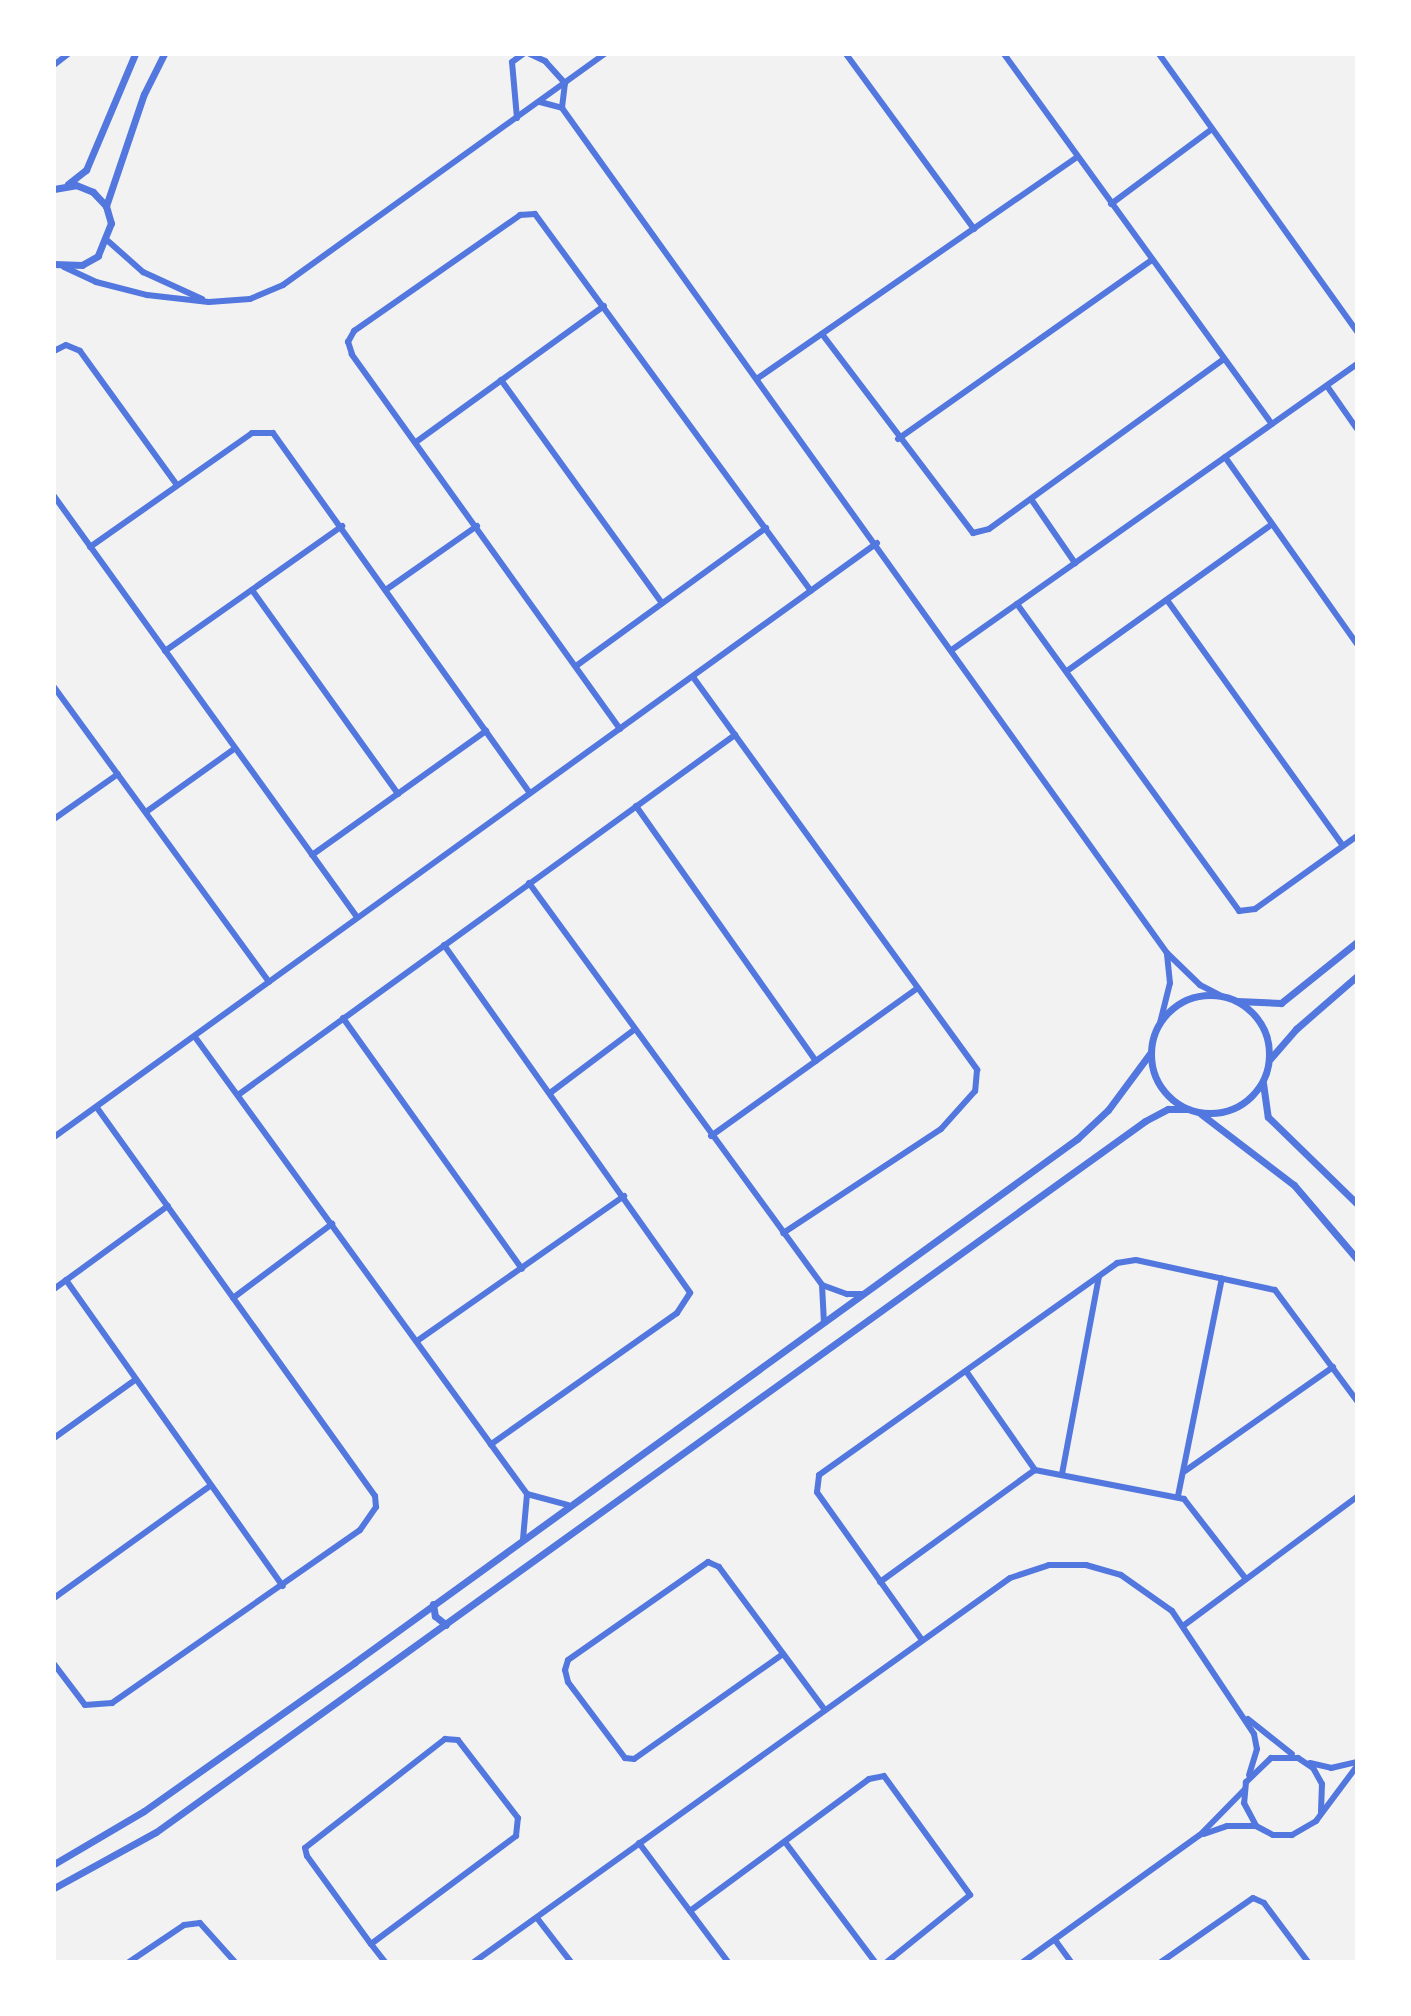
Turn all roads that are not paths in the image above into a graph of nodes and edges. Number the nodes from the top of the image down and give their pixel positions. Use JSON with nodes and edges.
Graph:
{"nodes":[{"id":1,"x":68,"y":54,"type":"edge"},
{"id":2,"x":135,"y":54,"type":"edge"},
{"id":3,"x":164,"y":54,"type":"edge"},
{"id":4,"x":523,"y":54,"type":"edge"},
{"id":5,"x":530,"y":54,"type":"edge"},
{"id":6,"x":605,"y":54,"type":"edge"},
{"id":7,"x":846,"y":54,"type":"edge"},
{"id":8,"x":1004,"y":54,"type":"edge"},
{"id":9,"x":1159,"y":54,"type":"edge"},
{"id":10,"x":54,"y":65,"type":"edge"},
{"id":11,"x":565,"y":83,"type":"junction"},
{"id":12,"x":540,"y":102,"type":"junction"},
{"id":13,"x":562,"y":108,"type":"junction"},
{"id":14,"x":517,"y":118,"type":"junction"},
{"id":15,"x":1212,"y":129,"type":"junction"},
{"id":16,"x":1077,"y":157,"type":"junction"},
{"id":17,"x":64,"y":187,"type":"junction"},
{"id":18,"x":54,"y":189,"type":"edge"},
{"id":19,"x":1111,"y":204,"type":"junction"},
{"id":20,"x":106,"y":206,"type":"junction"},
{"id":21,"x":974,"y":229,"type":"junction"},
{"id":22,"x":108,"y":241,"type":"junction"},
{"id":23,"x":1152,"y":260,"type":"junction"},
{"id":24,"x":54,"y":264,"type":"edge"},
{"id":25,"x":64,"y":267,"type":"junction"},
{"id":26,"x":209,"y":302,"type":"junction"},
{"id":27,"x":604,"y":306,"type":"junction"},
{"id":28,"x":1357,"y":332,"type":"edge"},
{"id":29,"x":822,"y":334,"type":"junction"},
{"id":30,"x":54,"y":351,"type":"edge"},
{"id":31,"x":1224,"y":359,"type":"junction"},
{"id":32,"x":1357,"y":364,"type":"edge"},
{"id":33,"x":758,"y":378,"type":"junction"},
{"id":34,"x":501,"y":380,"type":"junction"},
{"id":35,"x":1327,"y":386,"type":"junction"},
{"id":36,"x":1272,"y":424,"type":"junction"},
{"id":37,"x":1357,"y":429,"type":"edge"},
{"id":38,"x":898,"y":439,"type":"junction"},
{"id":39,"x":416,"y":442,"type":"junction"},
{"id":40,"x":1225,"y":457,"type":"junction"},
{"id":41,"x":177,"y":485,"type":"junction"},
{"id":42,"x":54,"y":496,"type":"edge"},
{"id":43,"x":1031,"y":499,"type":"junction"},
{"id":44,"x":1272,"y":524,"type":"junction"},
{"id":45,"x":342,"y":526,"type":"junction"},
{"id":46,"x":477,"y":526,"type":"junction"},
{"id":47,"x":766,"y":528,"type":"junction"},
{"id":48,"x":877,"y":543,"type":"junction"},
{"id":49,"x":90,"y":547,"type":"junction"},
{"id":50,"x":1075,"y":563,"type":"junction"},
{"id":51,"x":387,"y":589,"type":"junction"},
{"id":52,"x":252,"y":590,"type":"junction"},
{"id":53,"x":811,"y":591,"type":"junction"},
{"id":54,"x":1167,"y":600,"type":"junction"},
{"id":55,"x":662,"y":603,"type":"junction"},
{"id":56,"x":1017,"y":604,"type":"junction"},
{"id":57,"x":1357,"y":644,"type":"edge"},
{"id":58,"x":953,"y":649,"type":"junction"},
{"id":59,"x":165,"y":651,"type":"junction"},
{"id":60,"x":576,"y":666,"type":"junction"},
{"id":61,"x":1067,"y":671,"type":"junction"},
{"id":62,"x":693,"y":677,"type":"junction"},
{"id":63,"x":54,"y":687,"type":"edge"},
{"id":64,"x":620,"y":729,"type":"junction"},
{"id":65,"x":486,"y":731,"type":"junction"},
{"id":66,"x":735,"y":735,"type":"junction"},
{"id":67,"x":234,"y":749,"type":"junction"},
{"id":68,"x":118,"y":774,"type":"junction"},
{"id":69,"x":530,"y":793,"type":"junction"},
{"id":70,"x":398,"y":794,"type":"junction"},
{"id":71,"x":636,"y":806,"type":"junction"},
{"id":72,"x":146,"y":812,"type":"junction"},
{"id":73,"x":54,"y":819,"type":"edge"},
{"id":74,"x":1357,"y":836,"type":"edge"},
{"id":75,"x":1343,"y":846,"type":"junction"},
{"id":76,"x":312,"y":855,"type":"junction"},
{"id":77,"x":529,"y":883,"type":"junction"},
{"id":78,"x":357,"y":917,"type":"junction"},
{"id":79,"x":1357,"y":942,"type":"edge"},
{"id":80,"x":444,"y":945,"type":"junction"},
{"id":81,"x":1167,"y":953,"type":"junction"},
{"id":82,"x":1357,"y":976,"type":"edge"},
{"id":83,"x":269,"y":982,"type":"junction"},
{"id":84,"x":918,"y":988,"type":"junction"},
{"id":85,"x":1222,"y":996,"type":"junction"},
{"id":86,"x":1234,"y":1000,"type":"junction"},
{"id":87,"x":343,"y":1018,"type":"junction"},
{"id":88,"x":1160,"y":1023,"type":"junction"},
{"id":89,"x":634,"y":1030,"type":"junction"},
{"id":90,"x":195,"y":1037,"type":"junction"},
{"id":91,"x":1151,"y":1052,"type":"junction"},
{"id":92,"x":1270,"y":1059,"type":"junction"},
{"id":93,"x":816,"y":1061,"type":"junction"},
{"id":94,"x":1263,"y":1083,"type":"junction"},
{"id":95,"x":550,"y":1093,"type":"junction"},
{"id":96,"x":238,"y":1095,"type":"junction"},
{"id":97,"x":98,"y":1109,"type":"junction"},
{"id":98,"x":1188,"y":1109,"type":"junction"},
{"id":99,"x":1199,"y":1113,"type":"junction"},
{"id":100,"x":711,"y":1136,"type":"junction"},
{"id":101,"x":54,"y":1137,"type":"edge"},
{"id":102,"x":624,"y":1196,"type":"junction"},
{"id":103,"x":1357,"y":1204,"type":"edge"},
{"id":104,"x":168,"y":1206,"type":"junction"},
{"id":105,"x":332,"y":1224,"type":"junction"},
{"id":106,"x":783,"y":1233,"type":"junction"},
{"id":107,"x":1357,"y":1259,"type":"edge"},
{"id":108,"x":522,"y":1269,"type":"junction"},
{"id":109,"x":1099,"y":1276,"type":"junction"},
{"id":110,"x":1222,"y":1278,"type":"junction"},
{"id":111,"x":66,"y":1280,"type":"junction"},
{"id":112,"x":822,"y":1285,"type":"junction"},
{"id":113,"x":54,"y":1289,"type":"edge"},
{"id":114,"x":864,"y":1294,"type":"junction"},
{"id":115,"x":233,"y":1298,"type":"junction"},
{"id":116,"x":824,"y":1322,"type":"junction"},
{"id":117,"x":417,"y":1341,"type":"junction"},
{"id":118,"x":1333,"y":1367,"type":"junction"},
{"id":119,"x":966,"y":1371,"type":"junction"},
{"id":120,"x":135,"y":1380,"type":"junction"},
{"id":121,"x":1357,"y":1401,"type":"edge"},
{"id":122,"x":54,"y":1438,"type":"edge"},
{"id":123,"x":491,"y":1444,"type":"junction"},
{"id":124,"x":1035,"y":1470,"type":"junction"},
{"id":125,"x":1185,"y":1472,"type":"junction"},
{"id":126,"x":1062,"y":1474,"type":"junction"},
{"id":127,"x":210,"y":1486,"type":"junction"},
{"id":128,"x":527,"y":1494,"type":"junction"},
{"id":129,"x":1178,"y":1496,"type":"junction"},
{"id":130,"x":1357,"y":1497,"type":"edge"},
{"id":131,"x":568,"y":1505,"type":"junction"},
{"id":132,"x":523,"y":1539,"type":"junction"},
{"id":133,"x":1246,"y":1579,"type":"junction"},
{"id":134,"x":880,"y":1582,"type":"junction"},
{"id":135,"x":283,"y":1586,"type":"junction"},
{"id":136,"x":54,"y":1598,"type":"edge"},
{"id":137,"x":433,"y":1604,"type":"junction"},
{"id":138,"x":446,"y":1625,"type":"junction"},
{"id":139,"x":1183,"y":1626,"type":"junction"},
{"id":140,"x":922,"y":1640,"type":"junction"},
{"id":141,"x":783,"y":1654,"type":"junction"},
{"id":142,"x":54,"y":1664,"type":"edge"},
{"id":143,"x":825,"y":1710,"type":"junction"},
{"id":144,"x":1244,"y":1714,"type":"junction"},
{"id":145,"x":1302,"y":1760,"type":"junction"},
{"id":146,"x":1357,"y":1764,"type":"edge"},
{"id":147,"x":1249,"y":1775,"type":"junction"},
{"id":148,"x":1244,"y":1790,"type":"junction"},
{"id":149,"x":1321,"y":1812,"type":"junction"},
{"id":150,"x":1256,"y":1826,"type":"junction"},
{"id":151,"x":1200,"y":1835,"type":"junction"},
{"id":152,"x":785,"y":1842,"type":"junction"},
{"id":153,"x":639,"y":1843,"type":"junction"},
{"id":154,"x":54,"y":1864,"type":"edge"},
{"id":155,"x":54,"y":1888,"type":"edge"},
{"id":156,"x":690,"y":1911,"type":"junction"},
{"id":157,"x":537,"y":1918,"type":"junction"},
{"id":158,"x":1055,"y":1940,"type":"junction"},
{"id":159,"x":371,"y":1944,"type":"junction"},
{"id":160,"x":129,"y":1962,"type":"edge"},
{"id":161,"x":235,"y":1962,"type":"edge"},
{"id":162,"x":385,"y":1962,"type":"edge"},
{"id":163,"x":474,"y":1962,"type":"edge"},
{"id":164,"x":571,"y":1962,"type":"edge"},
{"id":165,"x":728,"y":1962,"type":"edge"},
{"id":166,"x":875,"y":1962,"type":"edge"},
{"id":167,"x":887,"y":1962,"type":"edge"},
{"id":168,"x":1023,"y":1962,"type":"edge"},
{"id":169,"x":1071,"y":1962,"type":"edge"},
{"id":170,"x":1161,"y":1962,"type":"edge"},
{"id":171,"x":1308,"y":1962,"type":"edge"}],
"edges":[{"from":1,"to":10,"type":"street"},
{"from":2,"to":17,"type":"street"},
{"from":3,"to":20,"type":"street"},
{"from":4,"to":14,"type":"street"},
{"from":5,"to":11,"type":"street"},
{"from":6,"to":11,"type":"street"},
{"from":7,"to":21,"type":"street"},
{"from":8,"to":16,"type":"street"},
{"from":9,"to":15,"type":"street"},
{"from":11,"to":12,"type":"street"},
{"from":11,"to":13,"type":"street"},
{"from":12,"to":13,"type":"street"},
{"from":12,"to":14,"type":"street"},
{"from":13,"to":33,"type":"street"},
{"from":14,"to":26,"type":"street"},
{"from":15,"to":19,"type":"street"},
{"from":15,"to":28,"type":"street"},
{"from":16,"to":19,"type":"street"},
{"from":16,"to":21,"type":"street"},
{"from":17,"to":18,"type":"street"},
{"from":17,"to":20,"type":"street"},
{"from":19,"to":23,"type":"street"},
{"from":20,"to":22,"type":"street"},
{"from":21,"to":29,"type":"street"},
{"from":22,"to":25,"type":"street"},
{"from":22,"to":26,"type":"street"},
{"from":23,"to":31,"type":"street"},
{"from":23,"to":38,"type":"street"},
{"from":24,"to":25,"type":"street"},
{"from":25,"to":26,"type":"street"},
{"from":27,"to":34,"type":"street"},
{"from":27,"to":39,"type":"street"},
{"from":27,"to":47,"type":"street"},
{"from":29,"to":33,"type":"street"},
{"from":29,"to":38,"type":"street"},
{"from":30,"to":41,"type":"street"},
{"from":31,"to":36,"type":"street"},
{"from":31,"to":43,"type":"street"},
{"from":32,"to":35,"type":"street"},
{"from":33,"to":48,"type":"street"},
{"from":34,"to":39,"type":"street"},
{"from":34,"to":55,"type":"street"},
{"from":35,"to":36,"type":"street"},
{"from":35,"to":37,"type":"street"},
{"from":36,"to":40,"type":"street"},
{"from":38,"to":43,"type":"street"},
{"from":39,"to":46,"type":"street"},
{"from":40,"to":44,"type":"street"},
{"from":40,"to":50,"type":"street"},
{"from":41,"to":45,"type":"street"},
{"from":41,"to":49,"type":"street"},
{"from":42,"to":49,"type":"street"},
{"from":43,"to":50,"type":"street"},
{"from":44,"to":54,"type":"street"},
{"from":44,"to":57,"type":"street"},
{"from":45,"to":51,"type":"street"},
{"from":45,"to":52,"type":"street"},
{"from":46,"to":51,"type":"street"},
{"from":46,"to":60,"type":"street"},
{"from":47,"to":53,"type":"street"},
{"from":47,"to":55,"type":"street"},
{"from":48,"to":53,"type":"street"},
{"from":48,"to":58,"type":"street"},
{"from":49,"to":59,"type":"street"},
{"from":50,"to":56,"type":"street"},
{"from":51,"to":65,"type":"street"},
{"from":52,"to":59,"type":"street"},
{"from":52,"to":70,"type":"street"},
{"from":53,"to":62,"type":"street"},
{"from":54,"to":61,"type":"street"},
{"from":54,"to":75,"type":"street"},
{"from":55,"to":60,"type":"street"},
{"from":56,"to":58,"type":"street"},
{"from":56,"to":61,"type":"street"},
{"from":58,"to":81,"type":"street"},
{"from":59,"to":67,"type":"street"},
{"from":60,"to":64,"type":"street"},
{"from":61,"to":75,"type":"street"},
{"from":62,"to":64,"type":"street"},
{"from":62,"to":66,"type":"street"},
{"from":63,"to":68,"type":"street"},
{"from":64,"to":69,"type":"street"},
{"from":65,"to":69,"type":"street"},
{"from":65,"to":70,"type":"street"},
{"from":66,"to":71,"type":"street"},
{"from":66,"to":84,"type":"street"},
{"from":67,"to":72,"type":"street"},
{"from":67,"to":76,"type":"street"},
{"from":68,"to":72,"type":"street"},
{"from":68,"to":73,"type":"street"},
{"from":69,"to":78,"type":"street"},
{"from":70,"to":76,"type":"street"},
{"from":71,"to":77,"type":"street"},
{"from":71,"to":93,"type":"street"},
{"from":72,"to":83,"type":"street"},
{"from":74,"to":75,"type":"street"},
{"from":76,"to":78,"type":"street"},
{"from":77,"to":80,"type":"street"},
{"from":77,"to":89,"type":"street"},
{"from":78,"to":83,"type":"street"},
{"from":79,"to":86,"type":"street"},
{"from":80,"to":87,"type":"street"},
{"from":80,"to":95,"type":"street"},
{"from":81,"to":85,"type":"street"},
{"from":81,"to":88,"type":"street"},
{"from":82,"to":92,"type":"street"},
{"from":83,"to":90,"type":"street"},
{"from":84,"to":93,"type":"street"},
{"from":84,"to":106,"type":"street"},
{"from":85,"to":86,"type":"street"},
{"from":85,"to":88,"type":"street"},
{"from":86,"to":92,"type":"street"},
{"from":87,"to":96,"type":"street"},
{"from":87,"to":108,"type":"street"},
{"from":88,"to":91,"type":"street"},
{"from":89,"to":95,"type":"street"},
{"from":89,"to":100,"type":"street"},
{"from":90,"to":96,"type":"street"},
{"from":90,"to":97,"type":"street"},
{"from":91,"to":98,"type":"street"},
{"from":91,"to":114,"type":"street"},
{"from":92,"to":94,"type":"street"},
{"from":93,"to":100,"type":"street"},
{"from":94,"to":99,"type":"street"},
{"from":94,"to":103,"type":"street"},
{"from":95,"to":102,"type":"street"},
{"from":96,"to":105,"type":"street"},
{"from":97,"to":101,"type":"street"},
{"from":97,"to":104,"type":"street"},
{"from":98,"to":99,"type":"street"},
{"from":98,"to":138,"type":"street"},
{"from":99,"to":107,"type":"street"},
{"from":100,"to":106,"type":"street"},
{"from":102,"to":108,"type":"street"},
{"from":102,"to":123,"type":"street"},
{"from":104,"to":111,"type":"street"},
{"from":104,"to":115,"type":"street"},
{"from":105,"to":115,"type":"street"},
{"from":105,"to":117,"type":"street"},
{"from":106,"to":112,"type":"street"},
{"from":108,"to":117,"type":"street"},
{"from":109,"to":110,"type":"street"},
{"from":109,"to":119,"type":"street"},
{"from":109,"to":126,"type":"street"},
{"from":110,"to":118,"type":"street"},
{"from":110,"to":125,"type":"street"},
{"from":111,"to":113,"type":"street"},
{"from":111,"to":120,"type":"street"},
{"from":112,"to":114,"type":"street"},
{"from":112,"to":116,"type":"street"},
{"from":114,"to":116,"type":"street"},
{"from":115,"to":135,"type":"street"},
{"from":116,"to":131,"type":"street"},
{"from":117,"to":123,"type":"street"},
{"from":118,"to":121,"type":"street"},
{"from":118,"to":125,"type":"street"},
{"from":119,"to":124,"type":"street"},
{"from":119,"to":134,"type":"street"},
{"from":120,"to":122,"type":"street"},
{"from":120,"to":127,"type":"street"},
{"from":123,"to":128,"type":"street"},
{"from":124,"to":126,"type":"street"},
{"from":124,"to":134,"type":"street"},
{"from":125,"to":129,"type":"street"},
{"from":126,"to":129,"type":"street"},
{"from":127,"to":135,"type":"street"},
{"from":127,"to":136,"type":"street"},
{"from":128,"to":131,"type":"street"},
{"from":128,"to":132,"type":"street"},
{"from":129,"to":133,"type":"street"},
{"from":130,"to":133,"type":"street"},
{"from":131,"to":132,"type":"street"},
{"from":132,"to":137,"type":"street"},
{"from":133,"to":139,"type":"street"},
{"from":134,"to":140,"type":"street"},
{"from":135,"to":142,"type":"street"},
{"from":137,"to":138,"type":"street"},
{"from":137,"to":154,"type":"street"},
{"from":138,"to":155,"type":"street"},
{"from":139,"to":140,"type":"street"},
{"from":139,"to":144,"type":"street"},
{"from":140,"to":143,"type":"street"},
{"from":141,"to":141,"type":"street"},
{"from":141,"to":143,"type":"street"},
{"from":143,"to":153,"type":"street"},
{"from":144,"to":145,"type":"street"},
{"from":144,"to":147,"type":"street"},
{"from":145,"to":146,"type":"street"},
{"from":145,"to":147,"type":"street"},
{"from":145,"to":149,"type":"street"},
{"from":146,"to":149,"type":"street"},
{"from":147,"to":148,"type":"street"},
{"from":148,"to":150,"type":"street"},
{"from":148,"to":151,"type":"street"},
{"from":149,"to":150,"type":"street"},
{"from":150,"to":151,"type":"street"},
{"from":151,"to":158,"type":"street"},
{"from":152,"to":156,"type":"street"},
{"from":152,"to":166,"type":"street"},
{"from":152,"to":167,"type":"street"},
{"from":153,"to":156,"type":"street"},
{"from":153,"to":157,"type":"street"},
{"from":156,"to":165,"type":"street"},
{"from":157,"to":163,"type":"street"},
{"from":157,"to":164,"type":"street"},
{"from":158,"to":168,"type":"street"},
{"from":158,"to":169,"type":"street"},
{"from":159,"to":159,"type":"street"},
{"from":159,"to":162,"type":"street"},
{"from":160,"to":161,"type":"street"},
{"from":170,"to":171,"type":"street"}]}
